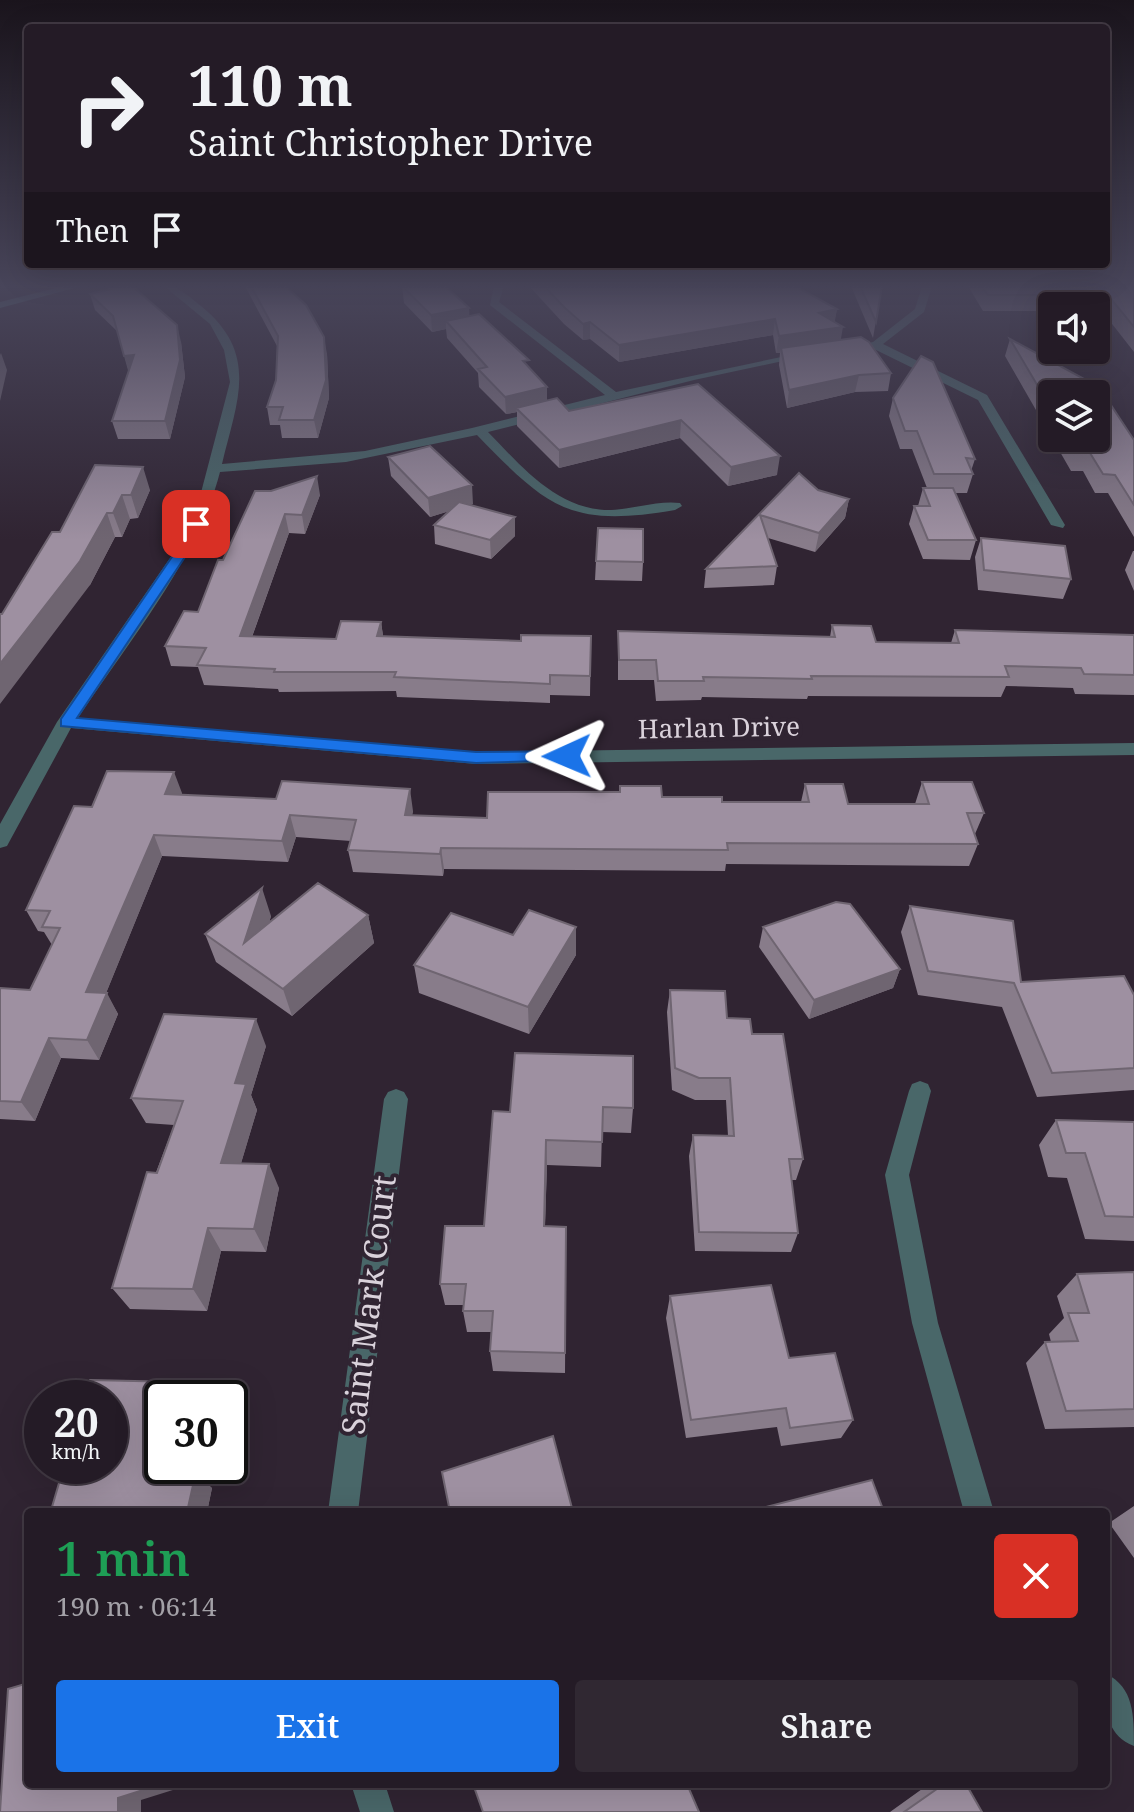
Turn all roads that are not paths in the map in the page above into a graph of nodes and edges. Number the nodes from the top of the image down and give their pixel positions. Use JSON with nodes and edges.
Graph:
{"nodes":[{"id":1,"x":234,"y":371,"type":"edge"},
{"id":2,"x":582,"y":371,"type":"edge"},
{"id":3,"x":715,"y":371,"type":"edge"},
{"id":4,"x":928,"y":371,"type":"edge"},
{"id":5,"x":612,"y":394,"type":"junction"},
{"id":6,"x":478,"y":429,"type":"junction"},
{"id":7,"x":213,"y":468,"type":"junction"},
{"id":8,"x":675,"y":506,"type":"dead end"},
{"id":9,"x":1058,"y":525,"type":"dead end"},
{"id":10,"x":66,"y":722,"type":"junction"},
{"id":11,"x":1134,"y":749,"type":"edge"},
{"id":12,"x":0,"y":841,"type":"edge"},
{"id":13,"x":920,"y":1091,"type":"dead end"},
{"id":14,"x":396,"y":1099,"type":"dead end"},
{"id":15,"x":344,"y":1508,"type":"edge"},
{"id":16,"x":978,"y":1508,"type":"edge"},
{"id":17,"x":1110,"y":1696,"type":"edge"},
{"id":18,"x":1134,"y":1729,"type":"edge"},
{"id":19,"x":369,"y":1788,"type":"edge"},
{"id":20,"x":377,"y":1812,"type":"edge"}],
"edges":[{"from":1,"to":7,"type":"street"},
{"from":2,"to":5,"type":"street"},
{"from":3,"to":5,"type":"street"},
{"from":4,"to":9,"type":"street"},
{"from":5,"to":6,"type":"street"},
{"from":6,"to":7,"type":"street"},
{"from":6,"to":8,"type":"street"},
{"from":7,"to":10,"type":"street"},
{"from":10,"to":11,"type":"street","name":"Harlan Drive"},
{"from":10,"to":12,"type":"street"},
{"from":13,"to":16,"type":"street"},
{"from":14,"to":15,"type":"street","name":"Saint Mark Court"},
{"from":17,"to":18,"type":"street"},
{"from":19,"to":20,"type":"street"}]}
